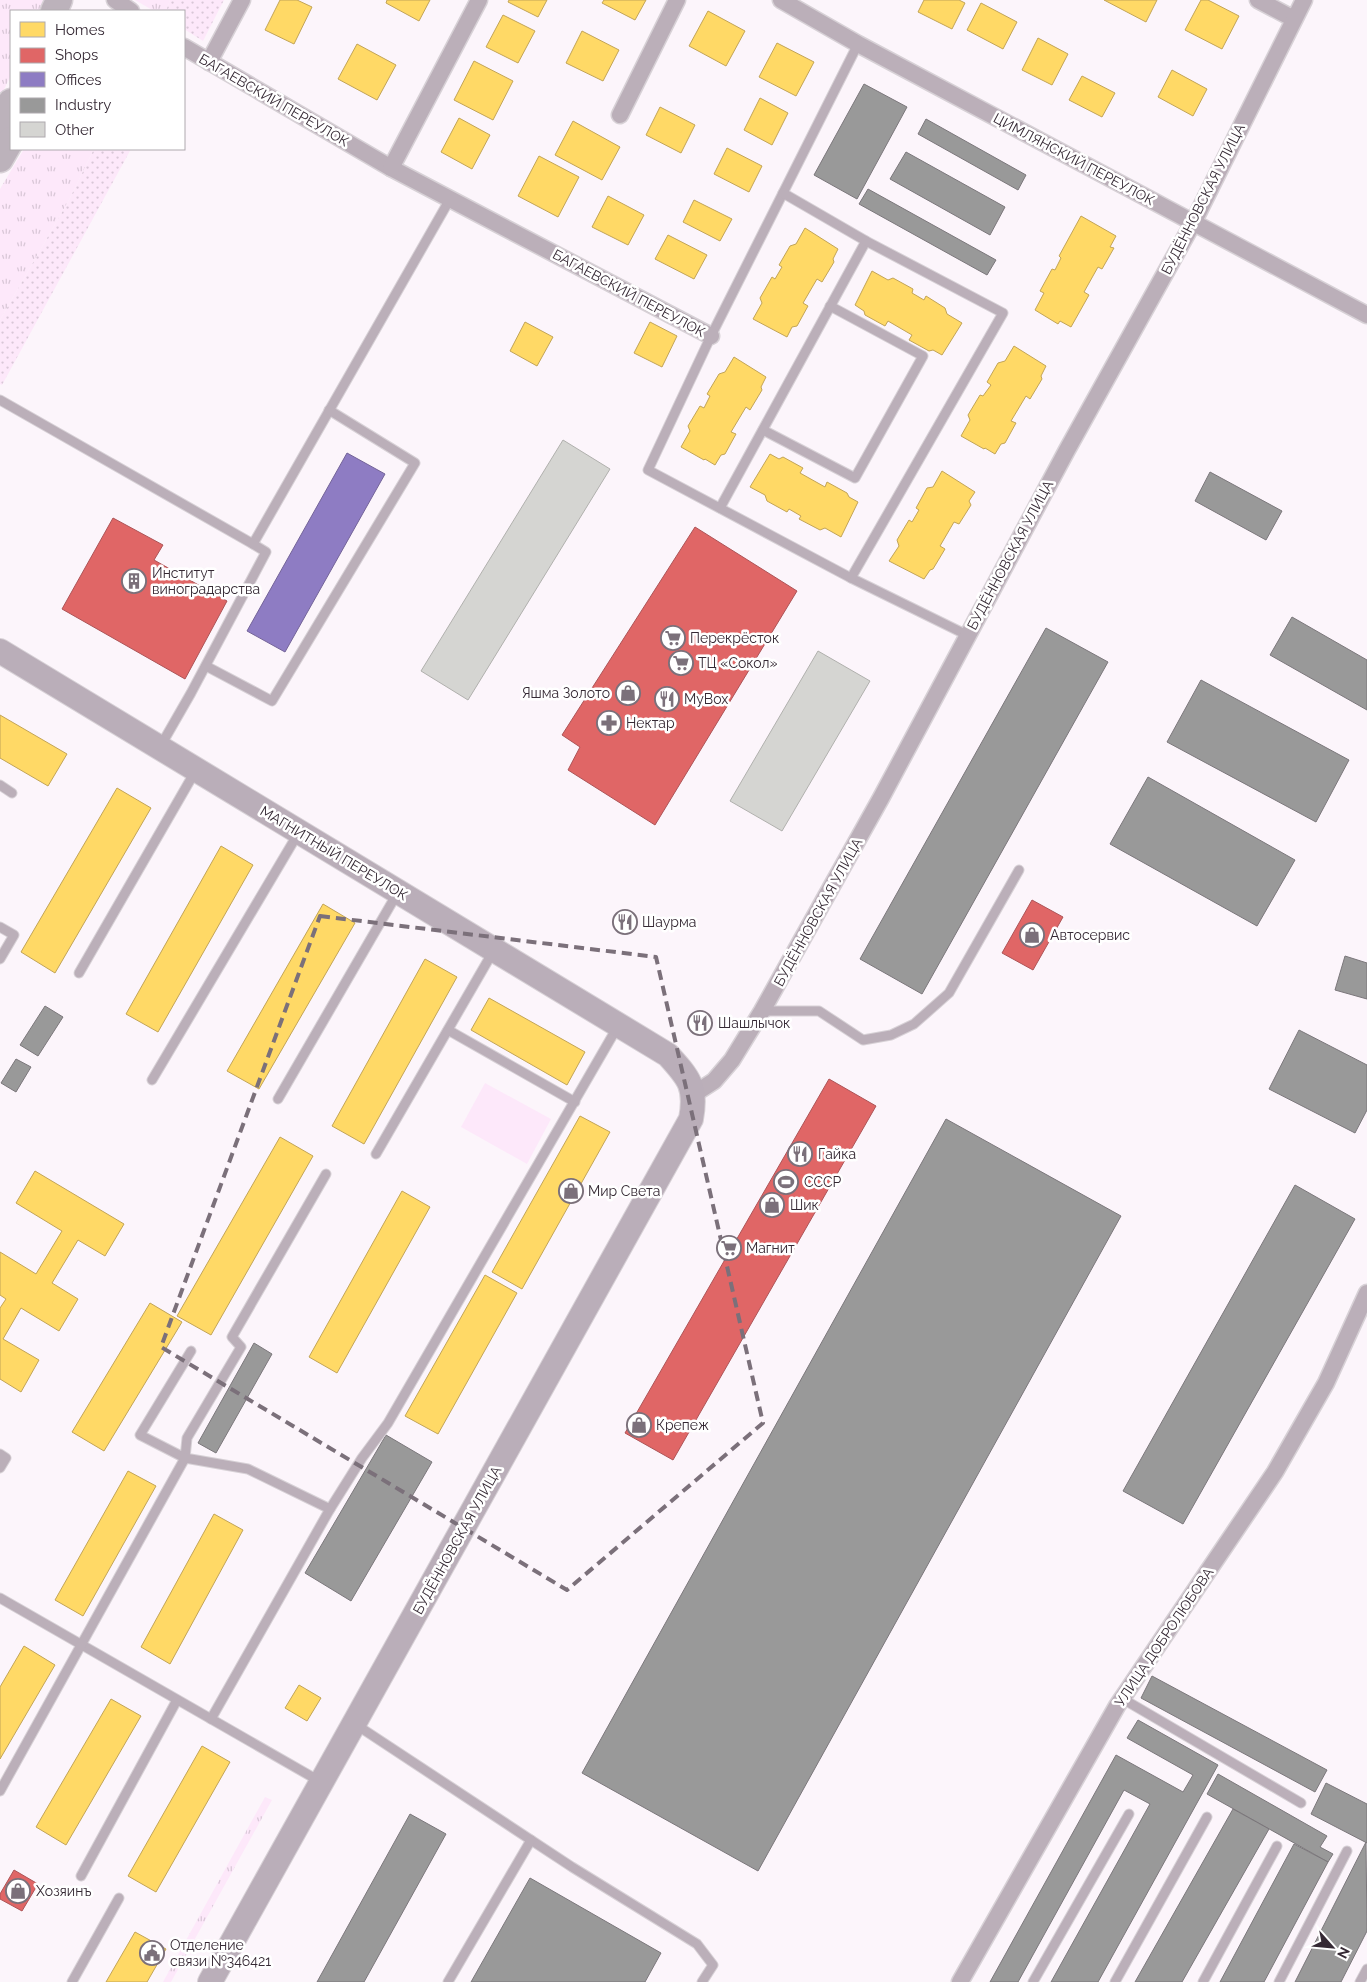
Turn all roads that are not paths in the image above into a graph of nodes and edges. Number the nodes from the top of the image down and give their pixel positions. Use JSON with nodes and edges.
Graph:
{"nodes":[{"id":1,"x":115,"y":0,"type":"edge"},
{"id":2,"x":242,"y":0,"type":"edge"},
{"id":3,"x":479,"y":0,"type":"edge"},
{"id":4,"x":677,"y":0,"type":"edge"},
{"id":5,"x":783,"y":0,"type":"edge"},
{"id":6,"x":1258,"y":0,"type":"edge"},
{"id":7,"x":1304,"y":0,"type":"edge"},
{"id":8,"x":130,"y":10,"type":"edge"},
{"id":9,"x":1294,"y":19,"type":"junction"},
{"id":10,"x":858,"y":44,"type":"junction"},
{"id":11,"x":185,"y":49,"type":"edge"},
{"id":12,"x":209,"y":62,"type":"junction"},
{"id":13,"x":10,"y":104,"type":"edge"},
{"id":14,"x":620,"y":115,"type":"dead end"},
{"id":15,"x":0,"y":126,"type":"edge"},
{"id":16,"x":10,"y":142,"type":"edge"},
{"id":17,"x":0,"y":159,"type":"edge"},
{"id":18,"x":391,"y":168,"type":"junction"},
{"id":19,"x":783,"y":193,"type":"junction"},
{"id":20,"x":450,"y":199,"type":"junction"},
{"id":21,"x":1193,"y":223,"type":"junction"},
{"id":22,"x":866,"y":241,"type":"junction"},
{"id":23,"x":830,"y":306,"type":"junction"},
{"id":24,"x":1367,"y":315,"type":"edge"},
{"id":25,"x":711,"y":336,"type":"junction"},
{"id":26,"x":0,"y":400,"type":"edge"},
{"id":27,"x":329,"y":410,"type":"junction"},
{"id":28,"x":763,"y":430,"type":"junction"},
{"id":29,"x":720,"y":508,"type":"junction"},
{"id":30,"x":253,"y":544,"type":"junction"},
{"id":31,"x":852,"y":578,"type":"junction"},
{"id":32,"x":968,"y":636,"type":"junction"},
{"id":33,"x":0,"y":651,"type":"edge"},
{"id":34,"x":206,"y":666,"type":"junction"},
{"id":35,"x":159,"y":747,"type":"junction"},
{"id":36,"x":196,"y":769,"type":"junction"},
{"id":37,"x":0,"y":786,"type":"edge"},
{"id":38,"x":12,"y":793,"type":"dead end"},
{"id":39,"x":299,"y":832,"type":"junction"},
{"id":40,"x":1019,"y":870,"type":"dead end"},
{"id":41,"x":398,"y":892,"type":"junction"},
{"id":42,"x":0,"y":927,"type":"edge"},
{"id":43,"x":494,"y":950,"type":"junction"},
{"id":44,"x":0,"y":959,"type":"edge"},
{"id":45,"x":79,"y":974,"type":"dead end"},
{"id":46,"x":762,"y":1012,"type":"junction"},
{"id":47,"x":619,"y":1025,"type":"junction"},
{"id":48,"x":448,"y":1030,"type":"junction"},
{"id":49,"x":152,"y":1080,"type":"dead end"},
{"id":50,"x":694,"y":1094,"type":"junction"},
{"id":51,"x":278,"y":1099,"type":"dead end"},
{"id":52,"x":575,"y":1102,"type":"junction"},
{"id":53,"x":376,"y":1154,"type":"dead end"},
{"id":54,"x":326,"y":1174,"type":"dead end"},
{"id":55,"x":1367,"y":1293,"type":"edge"},
{"id":56,"x":191,"y":1351,"type":"dead end"},
{"id":57,"x":0,"y":1454,"type":"edge"},
{"id":58,"x":185,"y":1458,"type":"junction"},
{"id":59,"x":0,"y":1468,"type":"edge"},
{"id":60,"x":330,"y":1509,"type":"junction"},
{"id":61,"x":0,"y":1598,"type":"edge"},
{"id":62,"x":82,"y":1645,"type":"junction"},
{"id":63,"x":1123,"y":1699,"type":"junction"},
{"id":64,"x":177,"y":1700,"type":"junction"},
{"id":65,"x":211,"y":1719,"type":"junction"},
{"id":66,"x":355,"y":1724,"type":"junction"},
{"id":67,"x":322,"y":1783,"type":"junction"},
{"id":68,"x":0,"y":1791,"type":"edge"},
{"id":69,"x":1301,"y":1802,"type":"dead end"},
{"id":70,"x":1129,"y":1814,"type":"dead end"},
{"id":71,"x":1207,"y":1817,"type":"dead end"},
{"id":72,"x":531,"y":1840,"type":"junction"},
{"id":73,"x":1277,"y":1846,"type":"dead end"},
{"id":74,"x":1347,"y":1851,"type":"dead end"},
{"id":75,"x":81,"y":1876,"type":"dead end"},
{"id":76,"x":119,"y":1898,"type":"dead end"},
{"id":77,"x":1367,"y":1969,"type":"edge"},
{"id":78,"x":72,"y":1982,"type":"edge"},
{"id":79,"x":210,"y":1982,"type":"edge"},
{"id":80,"x":448,"y":1982,"type":"edge"},
{"id":81,"x":702,"y":1982,"type":"edge"},
{"id":82,"x":960,"y":1982,"type":"edge"},
{"id":83,"x":1033,"y":1982,"type":"edge"},
{"id":84,"x":1115,"y":1982,"type":"edge"},
{"id":85,"x":1203,"y":1982,"type":"edge"},
{"id":86,"x":1278,"y":1982,"type":"edge"},
{"id":87,"x":1360,"y":1982,"type":"edge"}],
"edges":[{"from":1,"to":8,"type":"street"},
{"from":2,"to":12,"type":"street"},
{"from":3,"to":18,"type":"street"},
{"from":4,"to":14,"type":"street"},
{"from":5,"to":10,"type":"street","name":"ЦИМЛЯНСКИЙ ПЕРЕУЛОК"},
{"from":6,"to":9,"type":"street"},
{"from":7,"to":9,"type":"street","name":"БУДЁННОВСКАЯ УЛИЦА"},
{"from":9,"to":21,"type":"street","name":"БУДЁННОВСКАЯ УЛИЦА"},
{"from":10,"to":19,"type":"lane","name":"БАГАЕВСКИЙ ПЕРЕУЛОК"},
{"from":10,"to":21,"type":"street","name":"ЦИМЛЯНСКИЙ ПЕРЕУЛОК"},
{"from":11,"to":12,"type":"street","name":"БАГАЕВСКИЙ ПЕРЕУЛОК"},
{"from":12,"to":18,"type":"street","name":"БАГАЕВСКИЙ ПЕРЕУЛОК"},
{"from":13,"to":15,"type":"main road"},
{"from":16,"to":17,"type":"main road"},
{"from":18,"to":20,"type":"street","name":"БАГАЕВСКИЙ ПЕРЕУЛОК"},
{"from":19,"to":22,"type":"lane"},
{"from":19,"to":25,"type":"lane","name":"БАГАЕВСКИЙ ПЕРЕУЛОК"},
{"from":20,"to":25,"type":"street","name":"БАГАЕВСКИЙ ПЕРЕУЛОК"},
{"from":20,"to":27,"type":"lane"},
{"from":21,"to":24,"type":"street","name":"ЦИМЛЯНСКИЙ ПЕРЕУЛОК"},
{"from":21,"to":32,"type":"street","name":"БУДЁННОВСКАЯ УЛИЦА"},
{"from":22,"to":23,"type":"lane"},
{"from":22,"to":31,"type":"lane"},
{"from":23,"to":28,"type":"lane"},
{"from":23,"to":28,"type":"lane"},
{"from":25,"to":29,"type":"lane"},
{"from":26,"to":30,"type":"lane"},
{"from":27,"to":30,"type":"lane"},
{"from":27,"to":34,"type":"lane"},
{"from":28,"to":29,"type":"lane"},
{"from":29,"to":31,"type":"lane"},
{"from":30,"to":34,"type":"lane"},
{"from":31,"to":32,"type":"lane"},
{"from":32,"to":46,"type":"street","name":"БУДЁННОВСКАЯ УЛИЦА"},
{"from":33,"to":35,"type":"main road","name":"МАГНИТНЫЙ ПЕРЕУЛОК"},
{"from":34,"to":35,"type":"lane"},
{"from":35,"to":36,"type":"main road","name":"МАГНИТНЫЙ ПЕРЕУЛОК"},
{"from":36,"to":39,"type":"main road","name":"МАГНИТНЫЙ ПЕРЕУЛОК"},
{"from":36,"to":45,"type":"lane"},
{"from":37,"to":38,"type":"lane"},
{"from":39,"to":41,"type":"main road","name":"МАГНИТНЫЙ ПЕРЕУЛОК"},
{"from":39,"to":49,"type":"lane"},
{"from":40,"to":46,"type":"lane"},
{"from":41,"to":43,"type":"main road","name":"МАГНИТНЫЙ ПЕРЕУЛОК"},
{"from":41,"to":51,"type":"lane"},
{"from":42,"to":44,"type":"lane"},
{"from":43,"to":47,"type":"main road","name":"МАГНИТНЫЙ ПЕРЕУЛОК"},
{"from":43,"to":48,"type":"lane"},
{"from":46,"to":50,"type":"street","name":"БУДЁННОВСКАЯ УЛИЦА"},
{"from":47,"to":50,"type":"main road","name":"МАГНИТНЫЙ ПЕРЕУЛОК"},
{"from":47,"to":52,"type":"lane"},
{"from":48,"to":52,"type":"lane"},
{"from":48,"to":53,"type":"lane"},
{"from":50,"to":66,"type":"main road","name":"БУДЁННОВСКАЯ УЛИЦА"},
{"from":52,"to":60,"type":"lane"},
{"from":54,"to":58,"type":"lane"},
{"from":55,"to":63,"type":"street","name":"УЛИЦА ДОБРОЛЮБОВА"},
{"from":56,"to":58,"type":"lane"},
{"from":57,"to":59,"type":"lane"},
{"from":58,"to":60,"type":"lane"},
{"from":58,"to":62,"type":"lane"},
{"from":60,"to":65,"type":"lane"},
{"from":61,"to":62,"type":"lane"},
{"from":62,"to":64,"type":"lane"},
{"from":62,"to":68,"type":"lane"},
{"from":63,"to":69,"type":"lane"},
{"from":63,"to":82,"type":"street","name":"УЛИЦА ДОБРОЛЮБОВА"},
{"from":64,"to":65,"type":"lane"},
{"from":64,"to":75,"type":"lane"},
{"from":65,"to":67,"type":"lane"},
{"from":66,"to":67,"type":"main road","name":"БУДЁННОВСКАЯ УЛИЦА"},
{"from":66,"to":72,"type":"lane"},
{"from":67,"to":79,"type":"main road","name":"БУДЁННОВСКАЯ УЛИЦА"},
{"from":70,"to":83,"type":"lane"},
{"from":71,"to":84,"type":"lane"},
{"from":72,"to":80,"type":"lane"},
{"from":72,"to":81,"type":"lane"},
{"from":73,"to":85,"type":"lane"},
{"from":74,"to":86,"type":"lane"},
{"from":76,"to":78,"type":"lane"},
{"from":77,"to":87,"type":"lane"}]}
